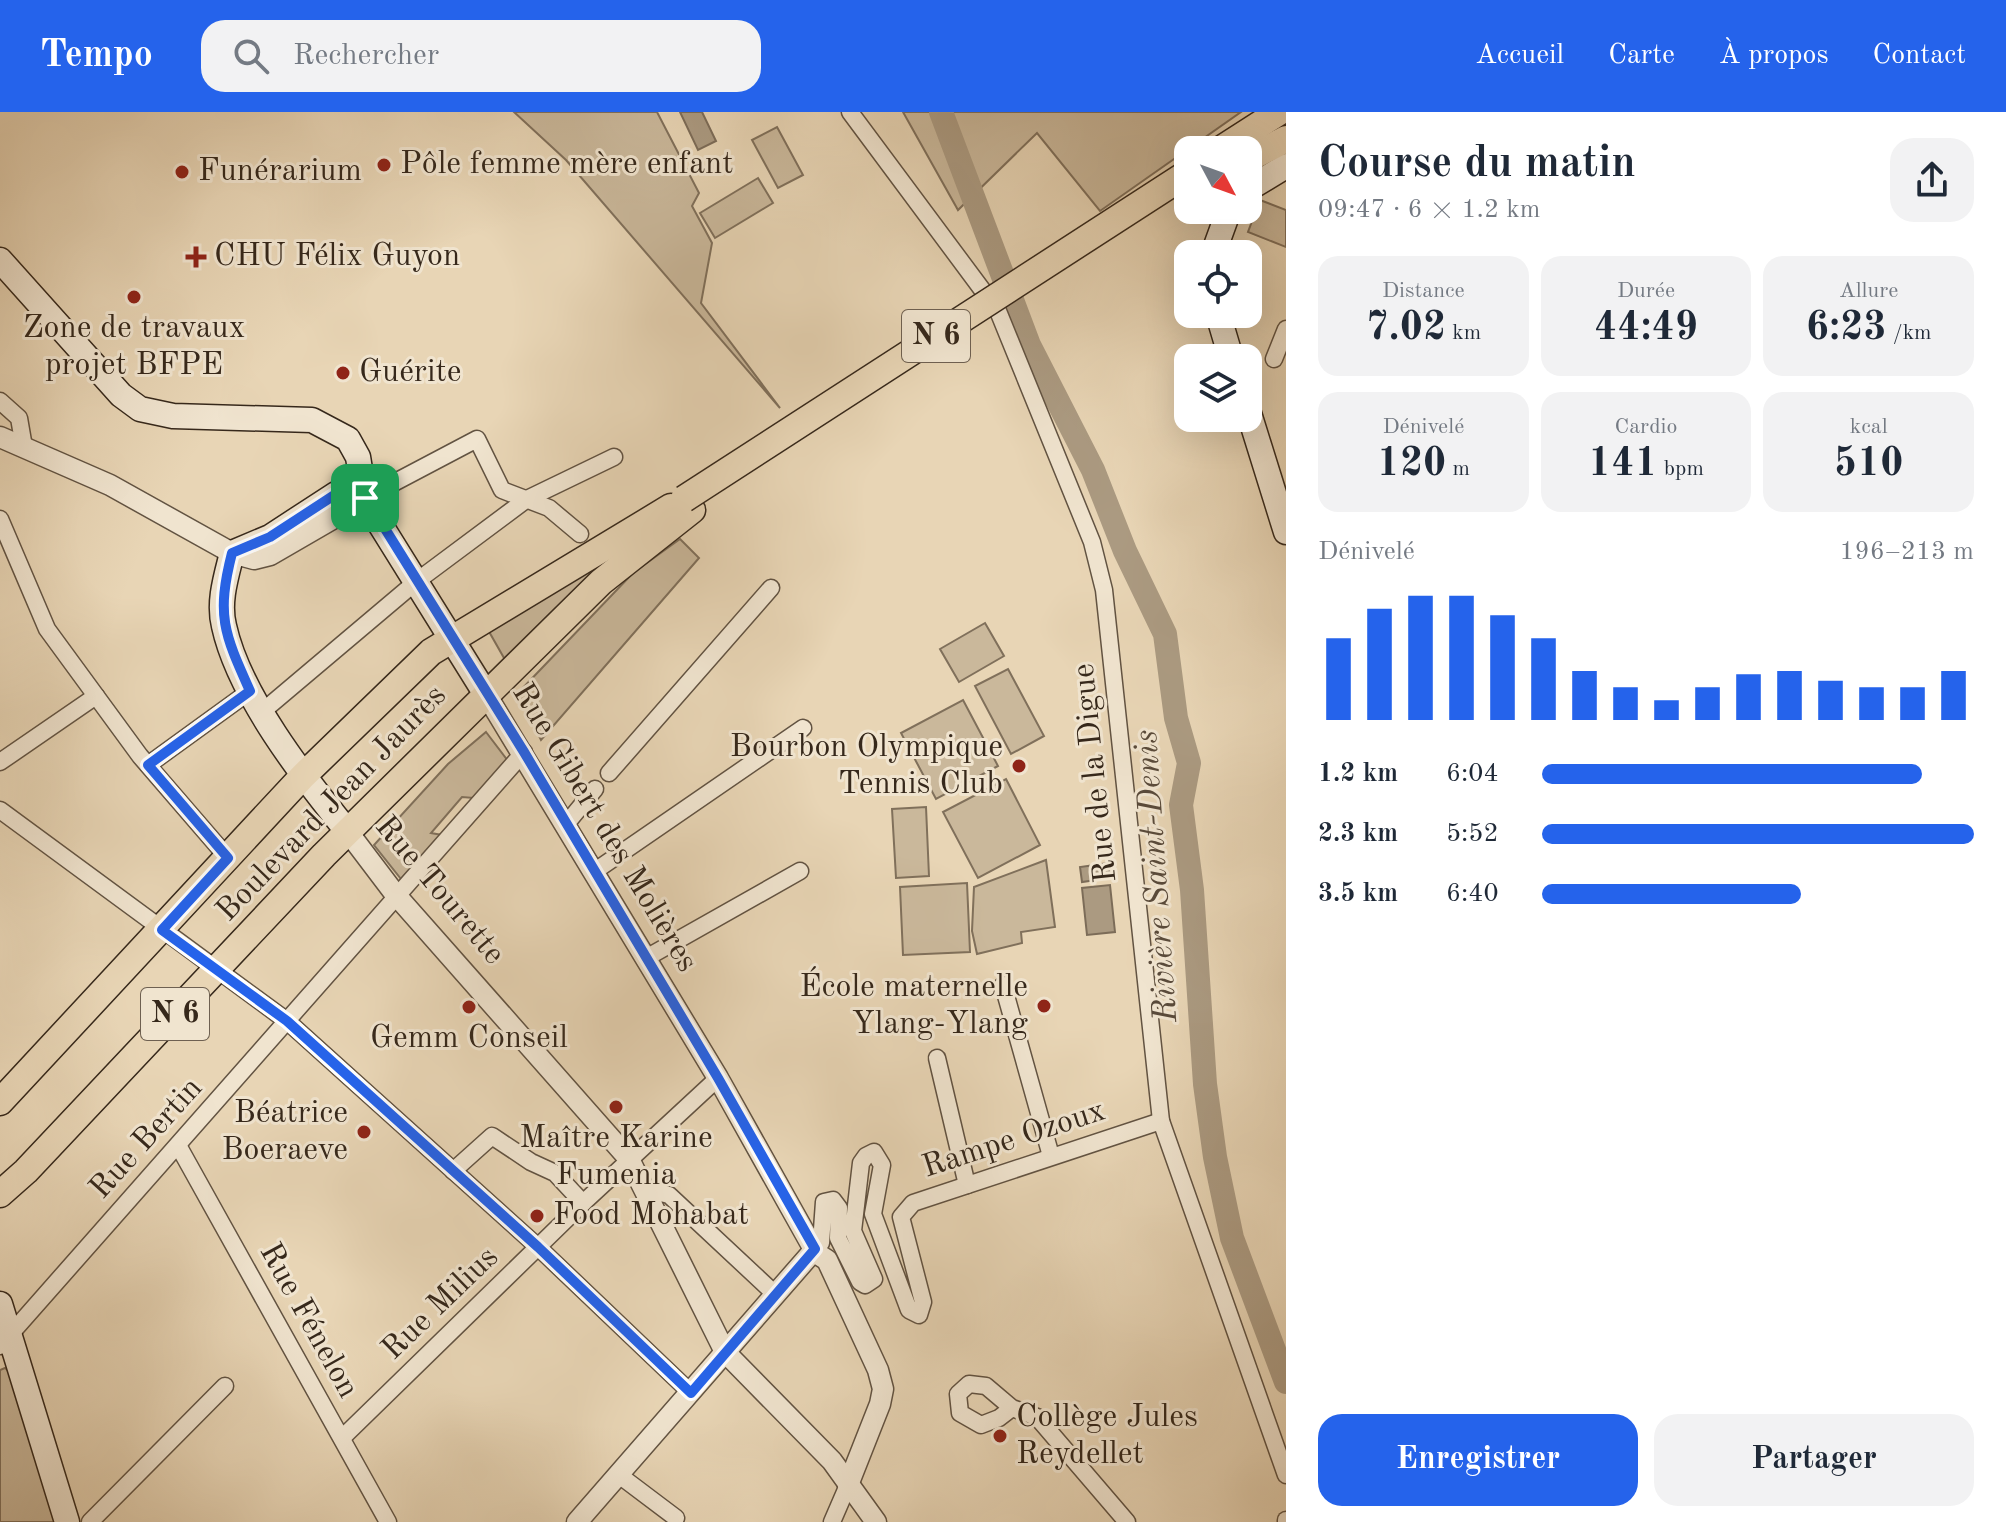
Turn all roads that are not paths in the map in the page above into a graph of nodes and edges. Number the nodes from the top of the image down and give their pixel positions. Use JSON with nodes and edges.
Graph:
{"nodes":[{"id":1,"x":850,"y":112,"type":"edge"},
{"id":2,"x":1279,"y":112,"type":"edge"},
{"id":3,"x":1286,"y":116,"type":"edge"},
{"id":4,"x":1286,"y":128,"type":"edge"},
{"id":5,"x":1242,"y":136,"type":"edge"},
{"id":6,"x":1251,"y":136,"type":"edge"},
{"id":7,"x":1286,"y":139,"type":"edge"},
{"id":8,"x":1262,"y":143,"type":"edge"},
{"id":9,"x":1262,"y":152,"type":"edge"},
{"id":10,"x":1286,"y":166,"type":"edge"},
{"id":11,"x":1262,"y":181,"type":"edge"},
{"id":12,"x":1174,"y":182,"type":"edge"},
{"id":13,"x":1174,"y":201,"type":"edge"},
{"id":14,"x":0,"y":260,"type":"edge"},
{"id":15,"x":1286,"y":329,"type":"edge"},
{"id":16,"x":1274,"y":359,"type":"dead end"},
{"id":17,"x":0,"y":401,"type":"edge"},
{"id":18,"x":1255,"y":432,"type":"edge"},
{"id":19,"x":0,"y":437,"type":"edge"},
{"id":20,"x":348,"y":439,"type":"junction"},
{"id":21,"x":24,"y":447,"type":"junction"},
{"id":22,"x":614,"y":457,"type":"dead end"},
{"id":23,"x":336,"y":494,"type":"junction"},
{"id":24,"x":365,"y":498,"type":"junction"},
{"id":25,"x":527,"y":499,"type":"junction"},
{"id":26,"x":688,"y":504,"type":"junction"},
{"id":27,"x":0,"y":519,"type":"edge"},
{"id":28,"x":1286,"y":532,"type":"edge"},
{"id":29,"x":580,"y":534,"type":"dead end"},
{"id":30,"x":232,"y":553,"type":"junction"},
{"id":31,"x":417,"y":581,"type":"junction"},
{"id":32,"x":771,"y":588,"type":"dead end"},
{"id":33,"x":451,"y":639,"type":"junction"},
{"id":34,"x":96,"y":696,"type":"junction"},
{"id":35,"x":487,"y":696,"type":"junction"},
{"id":36,"x":257,"y":701,"type":"junction"},
{"id":37,"x":803,"y":728,"type":"dead end"},
{"id":38,"x":524,"y":752,"type":"junction"},
{"id":39,"x":0,"y":762,"type":"edge"},
{"id":40,"x":148,"y":765,"type":"junction"},
{"id":41,"x":609,"y":773,"type":"dead end"},
{"id":42,"x":303,"y":776,"type":"junction"},
{"id":43,"x":595,"y":789,"type":"dead end"},
{"id":44,"x":0,"y":810,"type":"edge"},
{"id":45,"x":567,"y":823,"type":"junction"},
{"id":46,"x":348,"y":832,"type":"junction"},
{"id":47,"x":228,"y":858,"type":"junction"},
{"id":48,"x":595,"y":871,"type":"junction"},
{"id":49,"x":800,"y":871,"type":"dead end"},
{"id":50,"x":395,"y":894,"type":"junction"},
{"id":51,"x":162,"y":930,"type":"junction"},
{"id":52,"x":646,"y":958,"type":"junction"},
{"id":53,"x":217,"y":971,"type":"junction"},
{"id":54,"x":1003,"y":985,"type":"dead end"},
{"id":55,"x":287,"y":1021,"type":"junction"},
{"id":56,"x":937,"y":1058,"type":"dead end"},
{"id":57,"x":718,"y":1078,"type":"junction"},
{"id":58,"x":0,"y":1102,"type":"edge"},
{"id":59,"x":1161,"y":1121,"type":"junction"},
{"id":60,"x":179,"y":1147,"type":"junction"},
{"id":61,"x":1051,"y":1156,"type":"junction"},
{"id":62,"x":629,"y":1159,"type":"junction"},
{"id":63,"x":453,"y":1171,"type":"junction"},
{"id":64,"x":967,"y":1185,"type":"junction"},
{"id":65,"x":0,"y":1194,"type":"edge"},
{"id":66,"x":649,"y":1198,"type":"junction"},
{"id":67,"x":583,"y":1203,"type":"junction"},
{"id":68,"x":538,"y":1247,"type":"junction"},
{"id":69,"x":815,"y":1249,"type":"junction"},
{"id":70,"x":775,"y":1294,"type":"junction"},
{"id":71,"x":0,"y":1304,"type":"edge"},
{"id":72,"x":5,"y":1340,"type":"edge"},
{"id":73,"x":725,"y":1352,"type":"junction"},
{"id":74,"x":225,"y":1386,"type":"dead end"},
{"id":75,"x":691,"y":1393,"type":"junction"},
{"id":76,"x":1012,"y":1408,"type":"dead end"},
{"id":77,"x":342,"y":1438,"type":"junction"},
{"id":78,"x":619,"y":1475,"type":"junction"},
{"id":79,"x":1286,"y":1475,"type":"edge"},
{"id":80,"x":852,"y":1476,"type":"junction"},
{"id":81,"x":678,"y":1515,"type":"edge"},
{"id":82,"x":67,"y":1522,"type":"edge"},
{"id":83,"x":90,"y":1522,"type":"edge"},
{"id":84,"x":388,"y":1522,"type":"edge"},
{"id":85,"x":577,"y":1522,"type":"edge"},
{"id":86,"x":832,"y":1522,"type":"edge"},
{"id":87,"x":876,"y":1522,"type":"edge"},
{"id":88,"x":1127,"y":1522,"type":"edge"}],
"edges":[{"from":1,"to":59,"type":"street","name":"Rue de la Digue"},
{"from":2,"to":5,"type":"main road"},
{"from":3,"to":6,"type":"main road"},
{"from":4,"to":8,"type":"main road"},
{"from":7,"to":9,"type":"main road"},
{"from":10,"to":11,"type":"main road"},
{"from":12,"to":26,"type":"main road","number":"N 6","bridge":true},
{"from":13,"to":26,"type":"main road","number":"N 6"},
{"from":14,"to":20,"type":"main road"},
{"from":15,"to":16,"type":"street"},
{"from":17,"to":21,"type":"street"},
{"from":18,"to":28,"type":"main road"},
{"from":19,"to":21,"type":"street"},
{"from":20,"to":23,"type":"main road"},
{"from":20,"to":24,"type":"main road","name":"Rue Gibert des Molières"},
{"from":21,"to":30,"type":"street"},
{"from":22,"to":25,"type":"street"},
{"from":23,"to":24,"type":"main road"},
{"from":23,"to":30,"type":"main road"},
{"from":24,"to":25,"type":"street"},
{"from":24,"to":30,"type":"street"},
{"from":24,"to":31,"type":"main road","name":"Rue Gibert des Molières"},
{"from":25,"to":29,"type":"street"},
{"from":25,"to":31,"type":"street"},
{"from":26,"to":33,"type":"main road","name":"Boulevard Jean Jaurès","number":"N 6"},
{"from":26,"to":35,"type":"main road","name":"Boulevard Jean Jaurès","number":"N 6"},
{"from":27,"to":34,"type":"street"},
{"from":30,"to":36,"type":"main road","name":"Rue Tourette"},
{"from":31,"to":33,"type":"main road","name":"Rue Gibert des Molières"},
{"from":31,"to":36,"type":"street"},
{"from":32,"to":41,"type":"street"},
{"from":33,"to":35,"type":"main road","name":"Rue Gibert des Molières"},
{"from":33,"to":42,"type":"main road","name":"Boulevard Jean Jaurès","number":"N 6"},
{"from":34,"to":39,"type":"street"},
{"from":34,"to":40,"type":"street"},
{"from":35,"to":38,"type":"street","name":"Rue Gibert des Molières"},
{"from":35,"to":46,"type":"main road","name":"Boulevard Jean Jaurès","number":"N 6"},
{"from":36,"to":40,"type":"street"},
{"from":36,"to":42,"type":"main road","name":"Rue Tourette"},
{"from":37,"to":48,"type":"street"},
{"from":38,"to":45,"type":"street","name":"Rue Gibert des Molières"},
{"from":38,"to":50,"type":"street","name":"Rue Bertin"},
{"from":40,"to":47,"type":"street"},
{"from":42,"to":46,"type":"main road","name":"Rue Tourette"},
{"from":42,"to":47,"type":"main road","name":"Boulevard Jean Jaurès","number":"N 6"},
{"from":43,"to":45,"type":"street"},
{"from":44,"to":51,"type":"street"},
{"from":45,"to":48,"type":"street","name":"Rue Gibert des Molières"},
{"from":46,"to":50,"type":"street","name":"Rue Tourette"},
{"from":46,"to":53,"type":"main road","name":"Boulevard Jean Jaurès","number":"N 6"},
{"from":47,"to":51,"type":"main road","name":"Boulevard Jean Jaurès","number":"N 6"},
{"from":48,"to":52,"type":"street","name":"Rue Gibert des Molières"},
{"from":49,"to":52,"type":"street"},
{"from":50,"to":55,"type":"street","name":"Rue Bertin"},
{"from":50,"to":62,"type":"street","name":"Rue Tourette"},
{"from":51,"to":53,"type":"street"},
{"from":51,"to":58,"type":"main road","name":"Boulevard Jean Jaurès","number":"N 6"},
{"from":52,"to":57,"type":"street","name":"Rue Gibert des Molières"},
{"from":53,"to":55,"type":"street"},
{"from":53,"to":65,"type":"main road","name":"Boulevard Jean Jaurès","number":"N 6"},
{"from":54,"to":61,"type":"street"},
{"from":55,"to":60,"type":"street","name":"Rue Bertin"},
{"from":55,"to":63,"type":"street"},
{"from":56,"to":64,"type":"street"},
{"from":57,"to":62,"type":"street","name":"Rue Milius"},
{"from":57,"to":69,"type":"street","name":"Rue Gibert des Molières"},
{"from":59,"to":61,"type":"street","name":"Rampe Ozoux"},
{"from":59,"to":79,"type":"street","name":"Rue de la Digue"},
{"from":60,"to":72,"type":"street","name":"Rue Bertin"},
{"from":60,"to":77,"type":"street","name":"Rue Fénelon"},
{"from":61,"to":64,"type":"street","name":"Rampe Ozoux"},
{"from":62,"to":66,"type":"street","name":"Rue Tourette"},
{"from":62,"to":67,"type":"street","name":"Rue Milius"},
{"from":63,"to":67,"type":"street"},
{"from":63,"to":68,"type":"street"},
{"from":64,"to":69,"type":"street","name":"Rampe Ozoux"},
{"from":66,"to":70,"type":"street"},
{"from":66,"to":73,"type":"street","name":"Rue Tourette"},
{"from":67,"to":68,"type":"street","name":"Rue Milius"},
{"from":68,"to":75,"type":"street"},
{"from":68,"to":77,"type":"street","name":"Rue Milius"},
{"from":69,"to":70,"type":"street"},
{"from":69,"to":80,"type":"street","name":"Rue Gibert des Molières"},
{"from":70,"to":73,"type":"street"},
{"from":71,"to":72,"type":"main road"},
{"from":72,"to":82,"type":"main road"},
{"from":73,"to":75,"type":"street"},
{"from":73,"to":80,"type":"street","name":"Rue Tourette"},
{"from":74,"to":83,"type":"street"},
{"from":75,"to":78,"type":"street"},
{"from":76,"to":88,"type":"street"},
{"from":77,"to":84,"type":"street","name":"Rue Fénelon"},
{"from":78,"to":81,"type":"street"},
{"from":78,"to":85,"type":"street"},
{"from":80,"to":86,"type":"street"},
{"from":80,"to":87,"type":"street","name":"Rue Tourette"}]}
